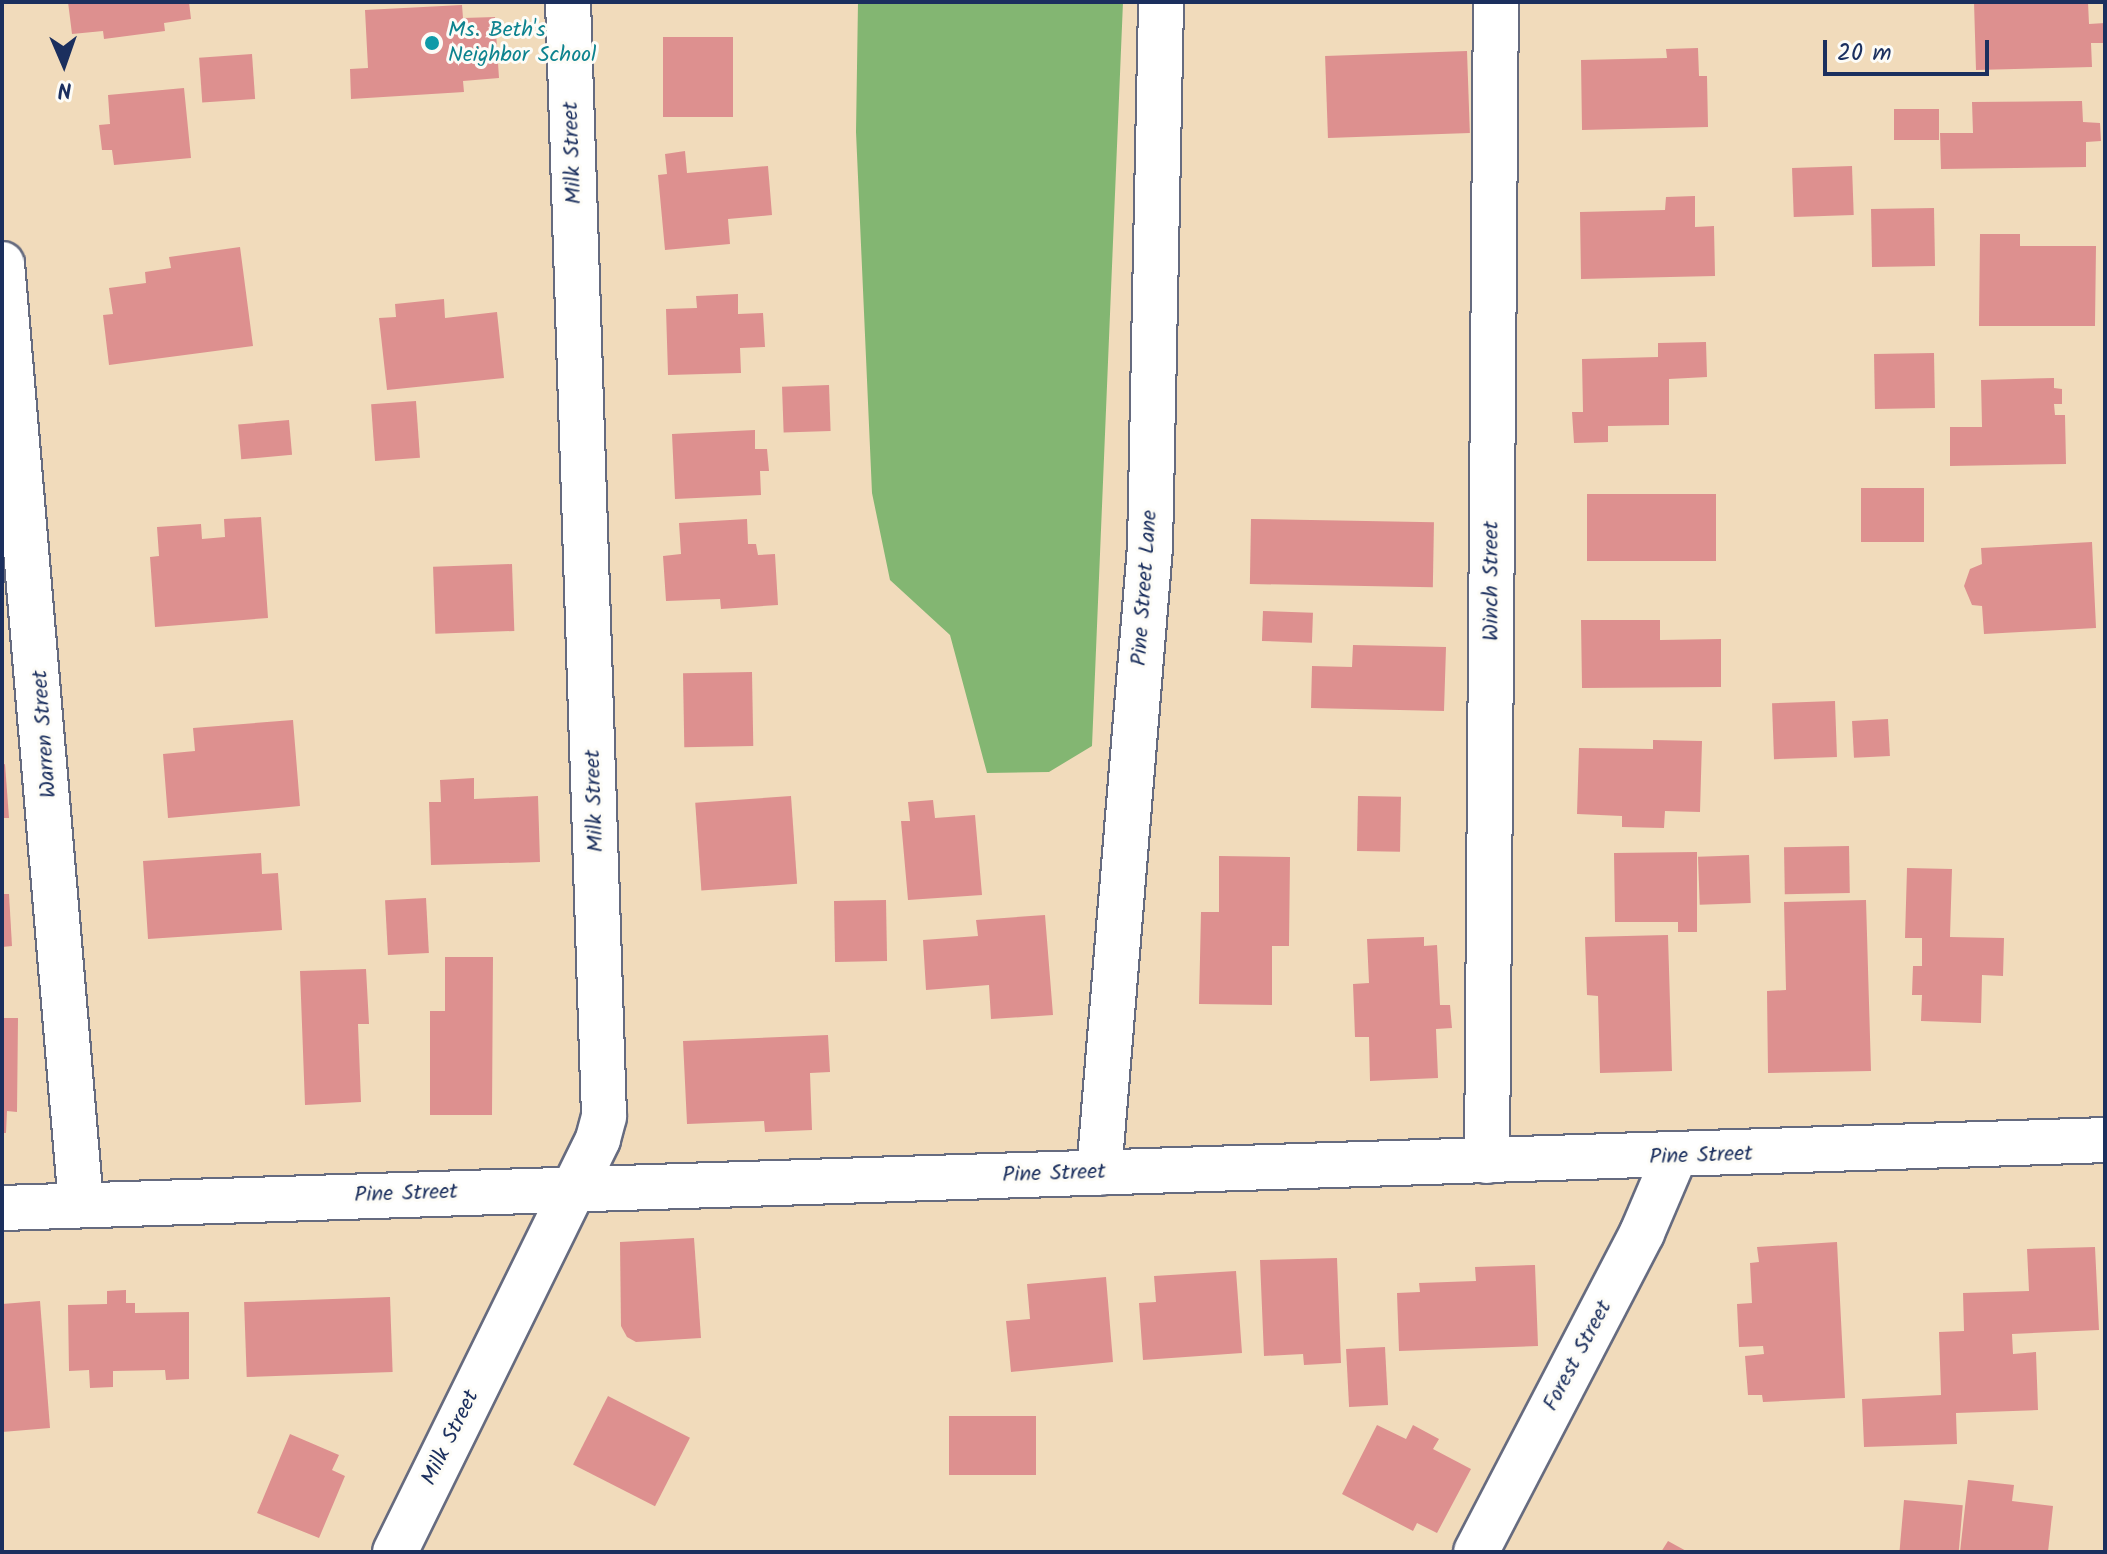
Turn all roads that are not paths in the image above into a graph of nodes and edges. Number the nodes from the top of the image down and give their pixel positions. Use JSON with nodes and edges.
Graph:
{"nodes":[{"id":1,"x":568,"y":2,"type":"edge"},
{"id":2,"x":1161,"y":2,"type":"edge"},
{"id":3,"x":1496,"y":2,"type":"edge"},
{"id":4,"x":2,"y":264,"type":"edge"},
{"id":5,"x":2105,"y":1140,"type":"edge"},
{"id":6,"x":1674,"y":1158,"type":"junction"},
{"id":7,"x":1487,"y":1161,"type":"junction"},
{"id":8,"x":1099,"y":1173,"type":"junction"},
{"id":9,"x":573,"y":1189,"type":"junction"},
{"id":10,"x":81,"y":1205,"type":"junction"},
{"id":11,"x":2,"y":1208,"type":"edge"},
{"id":12,"x":395,"y":1552,"type":"edge"},
{"id":13,"x":1476,"y":1552,"type":"edge"}],
"edges":[{"from":1,"to":9,"type":"street","name":"Milk Street"},
{"from":2,"to":8,"type":"street","name":"Pine Street Lane"},
{"from":3,"to":7,"type":"street","name":"Winch Street"},
{"from":4,"to":10,"type":"street","name":"Warren Street"},
{"from":5,"to":6,"type":"street","name":"Pine Street"},
{"from":6,"to":7,"type":"street","name":"Pine Street"},
{"from":6,"to":13,"type":"street","name":"Forest Street"},
{"from":7,"to":8,"type":"street","name":"Pine Street"},
{"from":8,"to":9,"type":"street","name":"Pine Street"},
{"from":9,"to":10,"type":"street","name":"Pine Street"},
{"from":9,"to":12,"type":"street","name":"Milk Street"},
{"from":10,"to":11,"type":"street","name":"Pine Street"}]}
